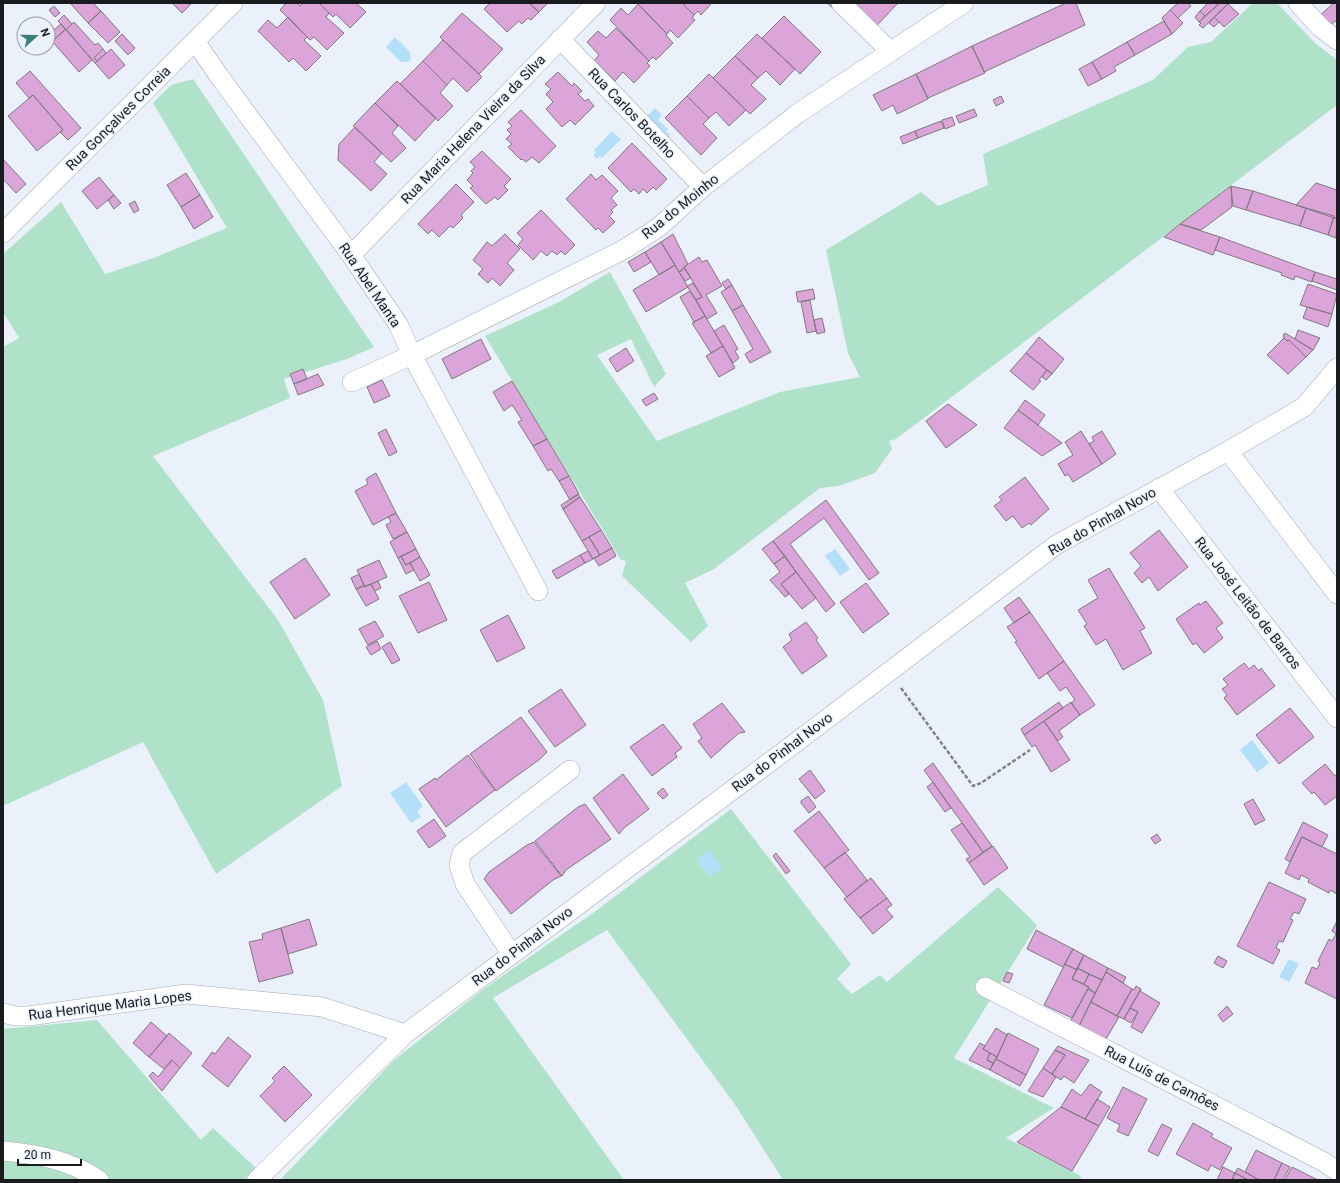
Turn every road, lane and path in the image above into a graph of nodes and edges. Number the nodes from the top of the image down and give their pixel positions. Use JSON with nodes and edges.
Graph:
{"nodes":[{"id":1,"x":233,"y":3,"type":"edge"},
{"id":2,"x":596,"y":3,"type":"edge"},
{"id":3,"x":841,"y":3,"type":"edge"},
{"id":4,"x":1298,"y":3,"type":"edge"},
{"id":5,"x":955,"y":5,"type":"edge"},
{"id":6,"x":560,"y":39,"type":"junction"},
{"id":7,"x":1337,"y":40,"type":"edge"},
{"id":8,"x":195,"y":41,"type":"junction"},
{"id":9,"x":891,"y":52,"type":"junction"},
{"id":10,"x":704,"y":187,"type":"junction"},
{"id":11,"x":3,"y":233,"type":"edge"},
{"id":12,"x":351,"y":255,"type":"junction"},
{"id":13,"x":412,"y":355,"type":"junction"},
{"id":14,"x":1337,"y":368,"type":"edge"},
{"id":15,"x":352,"y":382,"type":"dead end"},
{"id":16,"x":1228,"y":451,"type":"junction"},
{"id":17,"x":1160,"y":488,"type":"junction"},
{"id":18,"x":538,"y":591,"type":"dead end"},
{"id":19,"x":1337,"y":594,"type":"edge"},
{"id":20,"x":889,"y":672,"type":"junction"},
{"id":21,"x":1337,"y":718,"type":"edge"},
{"id":22,"x":1030,"y":750,"type":"dead end"},
{"id":23,"x":570,"y":770,"type":"dead end"},
{"id":24,"x":512,"y":953,"type":"junction"},
{"id":25,"x":985,"y":987,"type":"dead end"},
{"id":26,"x":3,"y":1013,"type":"edge"},
{"id":27,"x":405,"y":1034,"type":"junction"},
{"id":28,"x":3,"y":1152,"type":"edge"},
{"id":29,"x":1337,"y":1171,"type":"edge"},
{"id":30,"x":99,"y":1180,"type":"edge"},
{"id":31,"x":257,"y":1180,"type":"edge"}],
"edges":[{"from":1,"to":8,"type":"street","name":"Rua Gonçalves Correia"},
{"from":2,"to":6,"type":"street","name":"Rua Maria Helena Vieira da Silva"},
{"from":3,"to":9,"type":"street"},
{"from":4,"to":7,"type":"street"},
{"from":5,"to":9,"type":"street","name":"Rua do Moinho"},
{"from":6,"to":10,"type":"street","name":"Rua Carlos Botelho"},
{"from":6,"to":12,"type":"street","name":"Rua Maria Helena Vieira da Silva"},
{"from":8,"to":11,"type":"street","name":"Rua Gonçalves Correia"},
{"from":8,"to":12,"type":"street","name":"Rua Abel Manta"},
{"from":9,"to":10,"type":"street","name":"Rua do Moinho"},
{"from":10,"to":13,"type":"street","name":"Rua do Moinho"},
{"from":12,"to":13,"type":"street","name":"Rua Abel Manta"},
{"from":13,"to":15,"type":"street","name":"Rua do Moinho"},
{"from":13,"to":18,"type":"street","name":"Rua Abel Manta"},
{"from":14,"to":16,"type":"street","name":"Rua do Pinhal Novo"},
{"from":16,"to":17,"type":"street","name":"Rua do Pinhal Novo"},
{"from":16,"to":19,"type":"street"},
{"from":17,"to":20,"type":"street","name":"Rua do Pinhal Novo"},
{"from":17,"to":21,"type":"street","name":"Rua José Leitão de Barros"},
{"from":20,"to":22,"type":"path"},
{"from":20,"to":24,"type":"street","name":"Rua do Pinhal Novo"},
{"from":23,"to":24,"type":"street"},
{"from":24,"to":27,"type":"street","name":"Rua do Pinhal Novo"},
{"from":25,"to":29,"type":"street","name":"Rua Luís de Camões"},
{"from":26,"to":27,"type":"street","name":"Rua Henrique Maria Lopes"},
{"from":27,"to":31,"type":"street","name":"Rua do Pinhal Novo"},
{"from":28,"to":30,"type":"street"}]}
